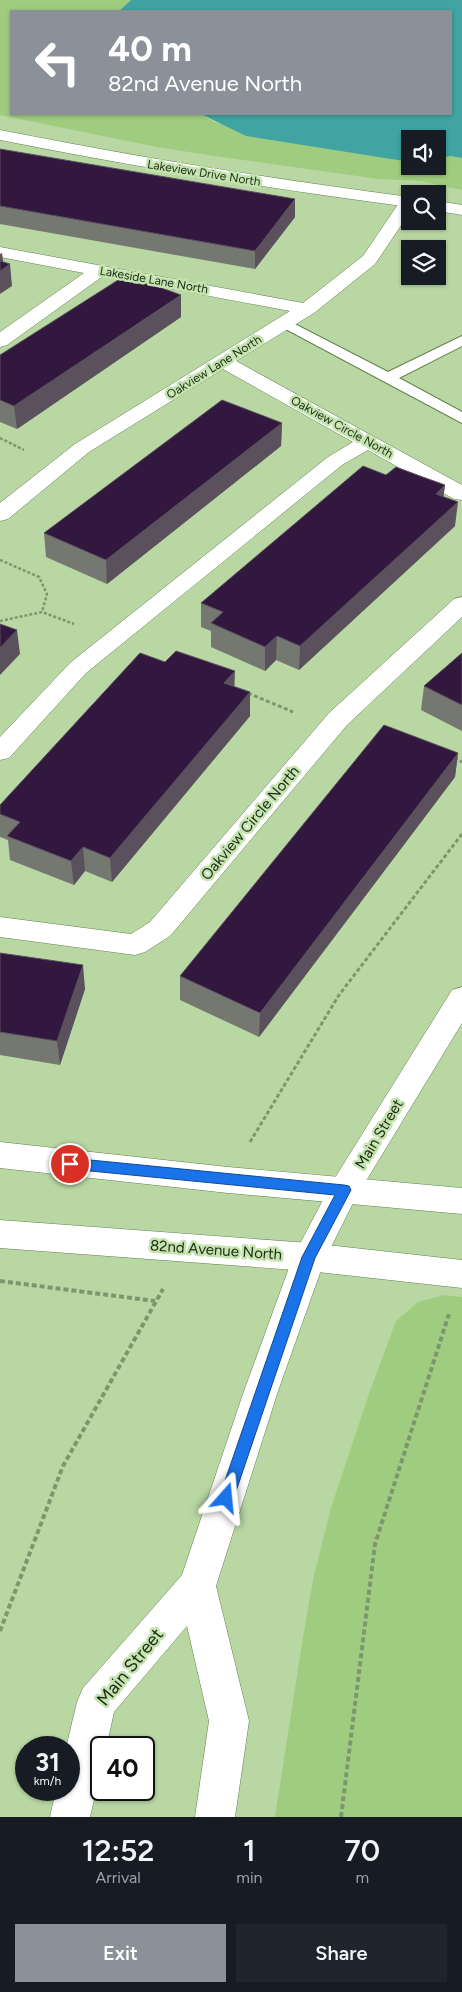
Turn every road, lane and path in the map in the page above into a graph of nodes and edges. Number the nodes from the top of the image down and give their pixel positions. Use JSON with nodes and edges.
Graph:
{"nodes":[{"id":1,"x":0,"y":135,"type":"edge"},
{"id":2,"x":401,"y":200,"type":"edge"},
{"id":3,"x":446,"y":207,"type":"edge"},
{"id":4,"x":462,"y":210,"type":"edge"},
{"id":5,"x":401,"y":214,"type":"edge"},
{"id":6,"x":0,"y":252,"type":"edge"},
{"id":7,"x":100,"y":270,"type":"junction"},
{"id":8,"x":307,"y":309,"type":"junction"},
{"id":9,"x":285,"y":323,"type":"junction"},
{"id":10,"x":462,"y":340,"type":"edge"},
{"id":11,"x":0,"y":341,"type":"edge"},
{"id":12,"x":222,"y":361,"type":"junction"},
{"id":13,"x":388,"y":378,"type":"junction"},
{"id":14,"x":462,"y":418,"type":"edge"},
{"id":15,"x":0,"y":438,"type":"edge"},
{"id":16,"x":369,"y":441,"type":"junction"},
{"id":17,"x":26,"y":450,"type":"dead end"},
{"id":18,"x":462,"y":494,"type":"edge"},
{"id":19,"x":0,"y":514,"type":"edge"},
{"id":20,"x":0,"y":560,"type":"edge"},
{"id":21,"x":462,"y":604,"type":"edge"},
{"id":22,"x":42,"y":612,"type":"junction"},
{"id":23,"x":0,"y":621,"type":"edge"},
{"id":24,"x":109,"y":644,"type":"junction"},
{"id":25,"x":245,"y":692,"type":"edge"},
{"id":26,"x":330,"y":729,"type":"junction"},
{"id":27,"x":0,"y":752,"type":"edge"},
{"id":28,"x":448,"y":755,"type":"edge"},
{"id":29,"x":462,"y":762,"type":"edge"},
{"id":30,"x":0,"y":927,"type":"edge"},
{"id":31,"x":462,"y":998,"type":"edge"},
{"id":32,"x":0,"y":1155,"type":"edge"},
{"id":33,"x":344,"y":1190,"type":"junction"},
{"id":34,"x":462,"y":1201,"type":"edge"},
{"id":35,"x":0,"y":1234,"type":"edge"},
{"id":36,"x":309,"y":1257,"type":"junction"},
{"id":37,"x":460,"y":1274,"type":"edge"},
{"id":38,"x":0,"y":1281,"type":"edge"},
{"id":39,"x":154,"y":1301,"type":"dead end"},
{"id":40,"x":197,"y":1586,"type":"junction"},
{"id":41,"x":70,"y":1817,"type":"edge"},
{"id":42,"x":215,"y":1817,"type":"edge"},
{"id":43,"x":341,"y":1817,"type":"edge"}],
"edges":[{"from":1,"to":2,"type":"street","name":"Lakeview Drive North"},
{"from":3,"to":4,"type":"street"},
{"from":5,"to":8,"type":"street","name":"Oakview Lane North"},
{"from":6,"to":7,"type":"street","name":"Lakeside Lane North"},
{"from":7,"to":8,"type":"street","name":"Lakeside Lane North"},
{"from":7,"to":11,"type":"street"},
{"from":8,"to":9,"type":"street","name":"Oakview Lane North"},
{"from":9,"to":12,"type":"street","name":"Oakview Lane North"},
{"from":9,"to":13,"type":"lane"},
{"from":10,"to":13,"type":"lane"},
{"from":12,"to":16,"type":"street","name":"Oakview Circle North"},
{"from":12,"to":19,"type":"street","name":"Oakview Lane North"},
{"from":13,"to":14,"type":"lane"},
{"from":15,"to":17,"type":"path"},
{"from":16,"to":18,"type":"street","name":"Oakview Circle North"},
{"from":16,"to":24,"type":"street"},
{"from":20,"to":22,"type":"path"},
{"from":21,"to":26,"type":"street","name":"Oakview Circle North"},
{"from":22,"to":23,"type":"path"},
{"from":22,"to":24,"type":"path"},
{"from":24,"to":27,"type":"street"},
{"from":25,"to":26,"type":"path"},
{"from":26,"to":30,"type":"street","name":"Oakview Circle North"},
{"from":28,"to":29,"type":"path"},
{"from":31,"to":33,"type":"street","name":"Main Street"},
{"from":32,"to":33,"type":"street"},
{"from":33,"to":34,"type":"street"},
{"from":33,"to":36,"type":"street","name":"Main Street"},
{"from":35,"to":36,"type":"street","name":"82nd Avenue North"},
{"from":36,"to":37,"type":"street","name":"82nd Avenue North"},
{"from":36,"to":40,"type":"street","name":"Main Street"},
{"from":37,"to":43,"type":"path"},
{"from":38,"to":39,"type":"path"},
{"from":40,"to":41,"type":"street","name":"Main Street"},
{"from":40,"to":42,"type":"street"}]}
